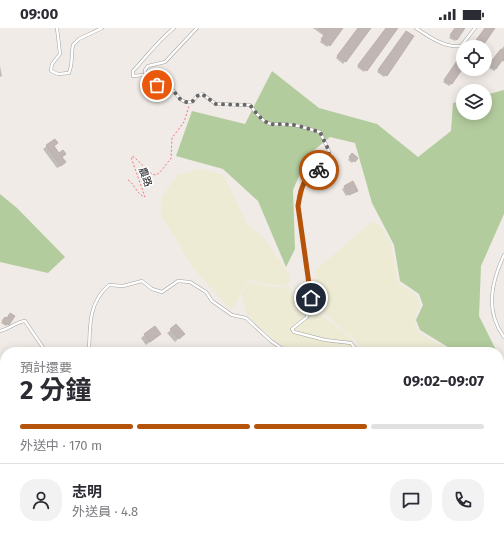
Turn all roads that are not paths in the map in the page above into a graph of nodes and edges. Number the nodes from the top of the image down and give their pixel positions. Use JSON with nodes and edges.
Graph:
{"nodes":[{"id":1,"x":57,"y":28,"type":"edge"},
{"id":2,"x":102,"y":28,"type":"edge"},
{"id":3,"x":174,"y":28,"type":"edge"},
{"id":4,"x":197,"y":28,"type":"edge"},
{"id":5,"x":416,"y":28,"type":"edge"},
{"id":6,"x":475,"y":28,"type":"edge"},
{"id":7,"x":144,"y":75,"type":"junction"},
{"id":8,"x":504,"y":255,"type":"edge"},
{"id":9,"x":0,"y":331,"type":"edge"},
{"id":10,"x":504,"y":337,"type":"edge"},
{"id":11,"x":43,"y":347,"type":"edge"},
{"id":12,"x":89,"y":347,"type":"edge"},
{"id":13,"x":280,"y":347,"type":"edge"},
{"id":14,"x":355,"y":347,"type":"edge"}],
"edges":[{"from":1,"to":2,"type":"lane"},
{"from":3,"to":7,"type":"lane"},
{"from":4,"to":7,"type":"lane"},
{"from":5,"to":6,"type":"lane"},
{"from":7,"to":14,"type":"lane"},
{"from":8,"to":10,"type":"lane"},
{"from":9,"to":11,"type":"lane"},
{"from":12,"to":13,"type":"lane"}]}
